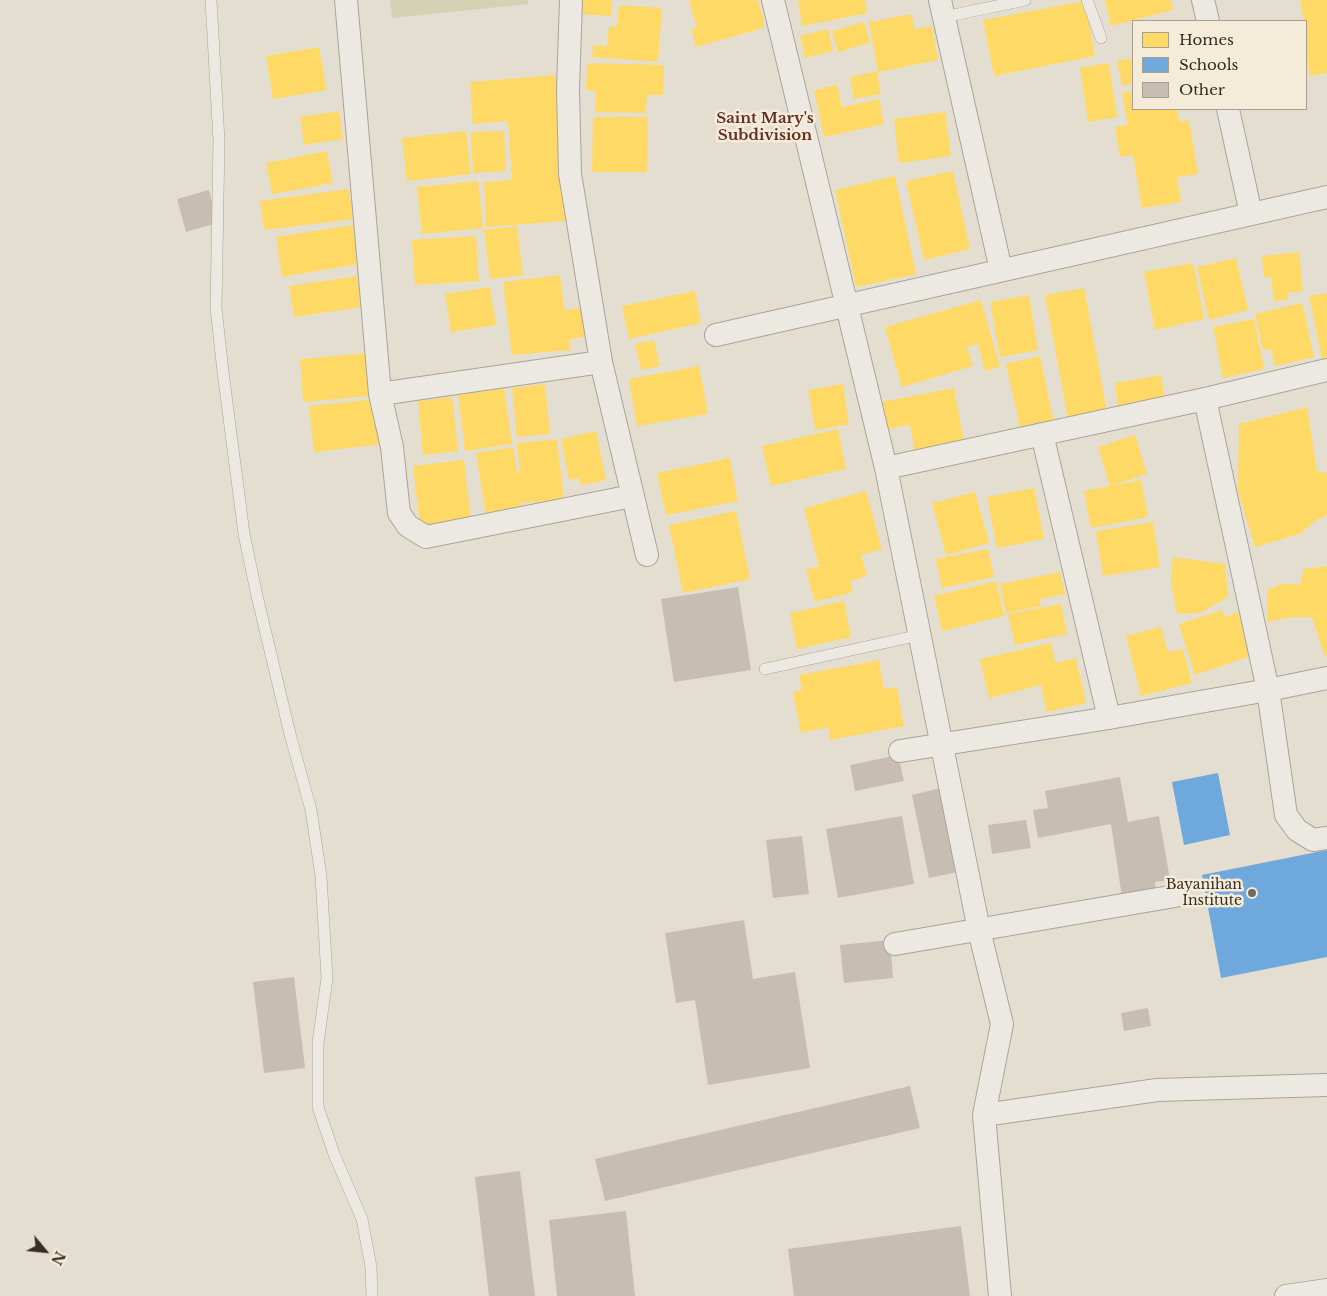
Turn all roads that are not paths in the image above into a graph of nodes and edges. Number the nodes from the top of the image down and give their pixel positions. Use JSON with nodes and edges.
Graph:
{"nodes":[{"id":1,"x":212,"y":0,"type":"edge"},
{"id":2,"x":346,"y":0,"type":"edge"},
{"id":3,"x":571,"y":0,"type":"edge"},
{"id":4,"x":773,"y":0,"type":"edge"},
{"id":5,"x":1025,"y":0,"type":"edge"},
{"id":6,"x":1087,"y":0,"type":"edge"},
{"id":7,"x":1203,"y":0,"type":"edge"},
{"id":8,"x":942,"y":9,"type":"edge"},
{"id":9,"x":1208,"y":20,"type":"edge"},
{"id":10,"x":1101,"y":38,"type":"dead end"},
{"id":11,"x":1228,"y":110,"type":"edge"},
{"id":12,"x":1327,"y":197,"type":"edge"},
{"id":13,"x":1251,"y":214,"type":"junction"},
{"id":14,"x":1001,"y":270,"type":"junction"},
{"id":15,"x":846,"y":305,"type":"junction"},
{"id":16,"x":716,"y":335,"type":"dead end"},
{"id":17,"x":601,"y":362,"type":"junction"},
{"id":18,"x":1327,"y":370,"type":"edge"},
{"id":19,"x":380,"y":394,"type":"junction"},
{"id":20,"x":1205,"y":399,"type":"junction"},
{"id":21,"x":1042,"y":434,"type":"junction"},
{"id":22,"x":886,"y":468,"type":"junction"},
{"id":23,"x":632,"y":496,"type":"junction"},
{"id":24,"x":647,"y":555,"type":"dead end"},
{"id":25,"x":920,"y":635,"type":"junction"},
{"id":26,"x":765,"y":669,"type":"dead end"},
{"id":27,"x":1327,"y":678,"type":"edge"},
{"id":28,"x":1268,"y":690,"type":"junction"},
{"id":29,"x":1110,"y":718,"type":"junction"},
{"id":30,"x":942,"y":744,"type":"junction"},
{"id":31,"x":900,"y":751,"type":"dead end"},
{"id":32,"x":1327,"y":838,"type":"edge"},
{"id":33,"x":1175,"y":896,"type":"dead end"},
{"id":34,"x":979,"y":930,"type":"junction"},
{"id":35,"x":895,"y":944,"type":"dead end"},
{"id":36,"x":1327,"y":1085,"type":"edge"},
{"id":37,"x":984,"y":1115,"type":"junction"},
{"id":38,"x":1327,"y":1290,"type":"edge"},
{"id":39,"x":372,"y":1296,"type":"edge"},
{"id":40,"x":1000,"y":1296,"type":"edge"},
{"id":41,"x":1286,"y":1296,"type":"edge"}],
"edges":[{"from":1,"to":39,"type":"lane"},
{"from":2,"to":19,"type":"street"},
{"from":3,"to":17,"type":"street"},
{"from":4,"to":15,"type":"street"},
{"from":5,"to":8,"type":"lane"},
{"from":6,"to":10,"type":"lane"},
{"from":7,"to":9,"type":"street"},
{"from":8,"to":14,"type":"street"},
{"from":11,"to":13,"type":"street"},
{"from":12,"to":13,"type":"street"},
{"from":13,"to":14,"type":"street"},
{"from":14,"to":15,"type":"street"},
{"from":15,"to":16,"type":"street"},
{"from":15,"to":22,"type":"street"},
{"from":17,"to":19,"type":"street"},
{"from":17,"to":23,"type":"street"},
{"from":18,"to":20,"type":"street"},
{"from":19,"to":23,"type":"street"},
{"from":20,"to":21,"type":"street"},
{"from":20,"to":28,"type":"street"},
{"from":21,"to":22,"type":"street"},
{"from":21,"to":29,"type":"street"},
{"from":22,"to":25,"type":"street"},
{"from":23,"to":24,"type":"street"},
{"from":25,"to":26,"type":"lane"},
{"from":25,"to":30,"type":"street"},
{"from":27,"to":28,"type":"street"},
{"from":28,"to":29,"type":"street"},
{"from":28,"to":32,"type":"street"},
{"from":29,"to":30,"type":"street"},
{"from":30,"to":31,"type":"street"},
{"from":30,"to":34,"type":"street"},
{"from":33,"to":34,"type":"street"},
{"from":34,"to":35,"type":"street"},
{"from":34,"to":37,"type":"street"},
{"from":36,"to":37,"type":"street"},
{"from":37,"to":40,"type":"street"},
{"from":38,"to":41,"type":"street"}]}
